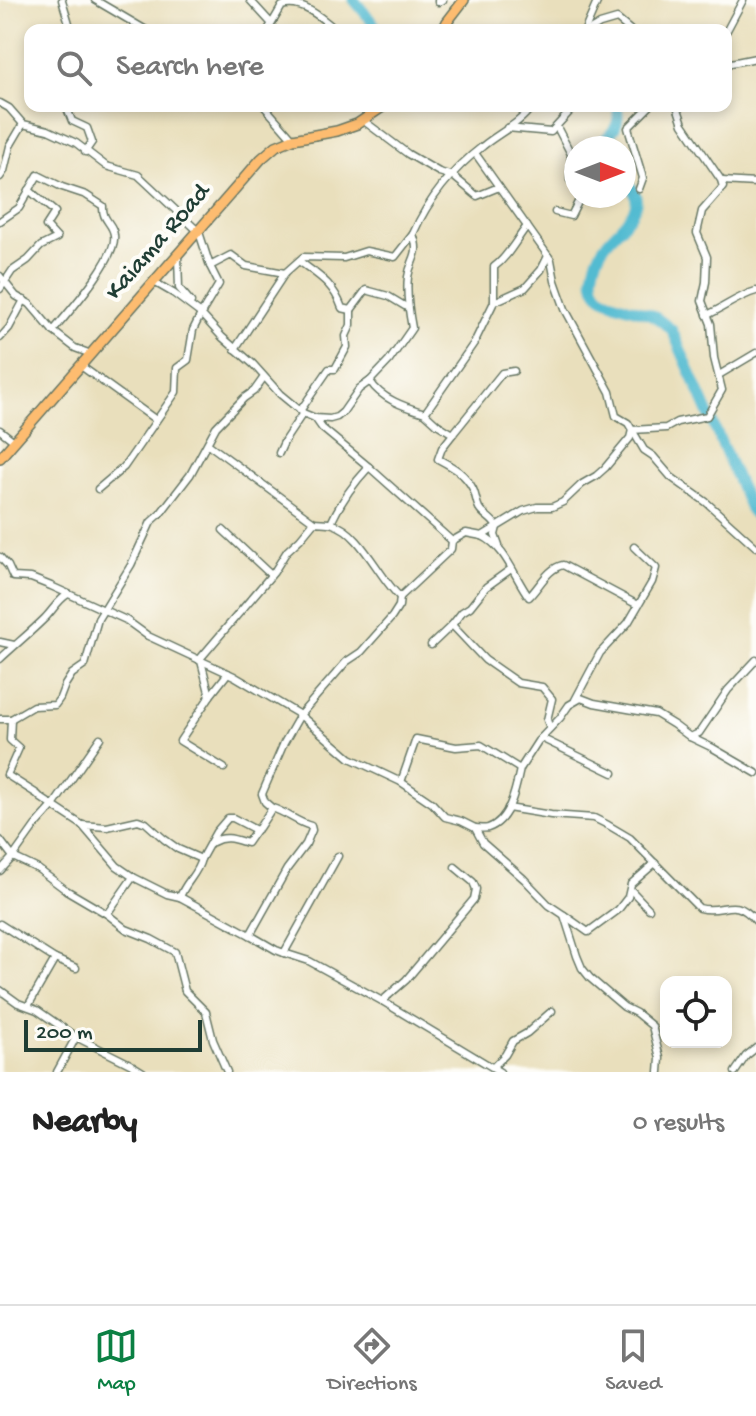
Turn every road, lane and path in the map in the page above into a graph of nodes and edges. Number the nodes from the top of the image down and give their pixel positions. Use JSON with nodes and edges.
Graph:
{"nodes":[{"id":1,"x":62,"y":0,"type":"edge"},
{"id":2,"x":95,"y":0,"type":"edge"},
{"id":3,"x":250,"y":0,"type":"edge"},
{"id":4,"x":464,"y":0,"type":"edge"},
{"id":5,"x":598,"y":0,"type":"edge"},
{"id":6,"x":743,"y":0,"type":"edge"},
{"id":7,"x":69,"y":24,"type":"edge"},
{"id":8,"x":136,"y":24,"type":"edge"},
{"id":9,"x":267,"y":24,"type":"edge"},
{"id":10,"x":271,"y":24,"type":"edge"},
{"id":11,"x":328,"y":24,"type":"edge"},
{"id":12,"x":446,"y":24,"type":"edge"},
{"id":13,"x":589,"y":24,"type":"edge"},
{"id":14,"x":600,"y":24,"type":"edge"},
{"id":15,"x":623,"y":24,"type":"edge"},
{"id":16,"x":730,"y":24,"type":"edge"},
{"id":17,"x":756,"y":58,"type":"edge"},
{"id":18,"x":732,"y":63,"type":"edge"},
{"id":19,"x":0,"y":103,"type":"edge"},
{"id":20,"x":68,"y":112,"type":"edge"},
{"id":21,"x":269,"y":112,"type":"edge"},
{"id":22,"x":376,"y":112,"type":"edge"},
{"id":23,"x":527,"y":112,"type":"edge"},
{"id":24,"x":570,"y":112,"type":"edge"},
{"id":25,"x":644,"y":112,"type":"edge"},
{"id":26,"x":679,"y":112,"type":"edge"},
{"id":27,"x":364,"y":121,"type":"junction"},
{"id":28,"x":23,"y":124,"type":"junction"},
{"id":29,"x":557,"y":127,"type":"junction"},
{"id":30,"x":506,"y":128,"type":"junction"},
{"id":31,"x":293,"y":139,"type":"junction"},
{"id":32,"x":564,"y":140,"type":"edge"},
{"id":33,"x":85,"y":152,"type":"junction"},
{"id":34,"x":475,"y":153,"type":"junction"},
{"id":35,"x":453,"y":176,"type":"junction"},
{"id":36,"x":0,"y":177,"type":"edge"},
{"id":37,"x":722,"y":181,"type":"junction"},
{"id":38,"x":756,"y":183,"type":"edge"},
{"id":39,"x":499,"y":187,"type":"junction"},
{"id":40,"x":639,"y":189,"type":"dead end"},
{"id":41,"x":29,"y":190,"type":"junction"},
{"id":42,"x":575,"y":208,"type":"edge"},
{"id":43,"x":555,"y":212,"type":"dead end"},
{"id":44,"x":0,"y":221,"type":"edge"},
{"id":45,"x":527,"y":226,"type":"junction"},
{"id":46,"x":199,"y":232,"type":"junction"},
{"id":47,"x":413,"y":234,"type":"junction"},
{"id":48,"x":178,"y":256,"type":"junction"},
{"id":49,"x":548,"y":256,"type":"junction"},
{"id":50,"x":299,"y":261,"type":"junction"},
{"id":51,"x":210,"y":266,"type":"junction"},
{"id":52,"x":285,"y":273,"type":"junction"},
{"id":53,"x":2,"y":282,"type":"edge"},
{"id":54,"x":154,"y":282,"type":"junction"},
{"id":55,"x":756,"y":291,"type":"edge"},
{"id":56,"x":24,"y":300,"type":"junction"},
{"id":57,"x":494,"y":302,"type":"junction"},
{"id":58,"x":408,"y":308,"type":"junction"},
{"id":59,"x":351,"y":310,"type":"junction"},
{"id":60,"x":201,"y":314,"type":"junction"},
{"id":61,"x":707,"y":315,"type":"junction"},
{"id":62,"x":53,"y":331,"type":"junction"},
{"id":63,"x":0,"y":338,"type":"edge"},
{"id":64,"x":235,"y":349,"type":"junction"},
{"id":65,"x":756,"y":353,"type":"edge"},
{"id":66,"x":91,"y":354,"type":"junction"},
{"id":67,"x":81,"y":366,"type":"junction"},
{"id":68,"x":514,"y":371,"type":"dead end"},
{"id":69,"x":719,"y":375,"type":"junction"},
{"id":70,"x":264,"y":377,"type":"junction"},
{"id":71,"x":370,"y":381,"type":"junction"},
{"id":72,"x":302,"y":412,"type":"junction"},
{"id":73,"x":425,"y":413,"type":"junction"},
{"id":74,"x":315,"y":418,"type":"junction"},
{"id":75,"x":156,"y":420,"type":"junction"},
{"id":76,"x":0,"y":430,"type":"edge"},
{"id":77,"x":632,"y":430,"type":"junction"},
{"id":78,"x":453,"y":434,"type":"junction"},
{"id":79,"x":14,"y":441,"type":"junction"},
{"id":80,"x":208,"y":444,"type":"junction"},
{"id":81,"x":279,"y":453,"type":"dead end"},
{"id":82,"x":0,"y":458,"type":"edge"},
{"id":83,"x":369,"y":467,"type":"junction"},
{"id":84,"x":98,"y":489,"type":"dead end"},
{"id":85,"x":314,"y":522,"type":"junction"},
{"id":86,"x":331,"y":523,"type":"junction"},
{"id":87,"x":497,"y":527,"type":"junction"},
{"id":88,"x":223,"y":530,"type":"dead end"},
{"id":89,"x":482,"y":536,"type":"junction"},
{"id":90,"x":452,"y":541,"type":"junction"},
{"id":91,"x":634,"y":547,"type":"dead end"},
{"id":92,"x":756,"y":547,"type":"edge"},
{"id":93,"x":499,"y":548,"type":"junction"},
{"id":94,"x":0,"y":557,"type":"edge"},
{"id":95,"x":511,"y":569,"type":"junction"},
{"id":96,"x":271,"y":575,"type":"junction"},
{"id":97,"x":51,"y":586,"type":"junction"},
{"id":98,"x":68,"y":594,"type":"junction"},
{"id":99,"x":400,"y":597,"type":"junction"},
{"id":100,"x":638,"y":605,"type":"junction"},
{"id":101,"x":55,"y":606,"type":"junction"},
{"id":102,"x":104,"y":611,"type":"junction"},
{"id":103,"x":452,"y":625,"type":"junction"},
{"id":104,"x":0,"y":642,"type":"edge"},
{"id":105,"x":14,"y":645,"type":"junction"},
{"id":106,"x":431,"y":645,"type":"dead end"},
{"id":107,"x":0,"y":659,"type":"edge"},
{"id":108,"x":200,"y":660,"type":"junction"},
{"id":109,"x":756,"y":660,"type":"edge"},
{"id":110,"x":228,"y":673,"type":"junction"},
{"id":111,"x":210,"y":696,"type":"junction"},
{"id":112,"x":575,"y":700,"type":"junction"},
{"id":113,"x":300,"y":715,"type":"junction"},
{"id":114,"x":0,"y":719,"type":"edge"},
{"id":115,"x":11,"y":719,"type":"junction"},
{"id":116,"x":550,"y":728,"type":"junction"},
{"id":117,"x":690,"y":737,"type":"junction"},
{"id":118,"x":100,"y":738,"type":"dead end"},
{"id":119,"x":541,"y":738,"type":"junction"},
{"id":120,"x":224,"y":768,"type":"dead end"},
{"id":121,"x":520,"y":769,"type":"junction"},
{"id":122,"x":613,"y":773,"type":"dead end"},
{"id":123,"x":756,"y":773,"type":"edge"},
{"id":124,"x":3,"y":775,"type":"edge"},
{"id":125,"x":401,"y":782,"type":"junction"},
{"id":126,"x":53,"y":806,"type":"junction"},
{"id":127,"x":272,"y":808,"type":"junction"},
{"id":128,"x":508,"y":808,"type":"junction"},
{"id":129,"x":82,"y":825,"type":"junction"},
{"id":130,"x":475,"y":828,"type":"junction"},
{"id":131,"x":256,"y":830,"type":"junction"},
{"id":132,"x":0,"y":840,"type":"edge"},
{"id":133,"x":211,"y":843,"type":"junction"},
{"id":134,"x":338,"y":856,"type":"dead end"},
{"id":135,"x":13,"y":857,"type":"junction"},
{"id":136,"x":201,"y":859,"type":"junction"},
{"id":137,"x":655,"y":863,"type":"junction"},
{"id":138,"x":455,"y":867,"type":"dead end"},
{"id":139,"x":0,"y":871,"type":"edge"},
{"id":140,"x":133,"y":877,"type":"junction"},
{"id":141,"x":631,"y":890,"type":"junction"},
{"id":142,"x":180,"y":897,"type":"junction"},
{"id":143,"x":649,"y":909,"type":"dead end"},
{"id":144,"x":107,"y":914,"type":"junction"},
{"id":145,"x":564,"y":915,"type":"junction"},
{"id":146,"x":756,"y":921,"type":"edge"},
{"id":147,"x":0,"y":924,"type":"edge"},
{"id":148,"x":250,"y":935,"type":"junction"},
{"id":149,"x":284,"y":953,"type":"junction"},
{"id":150,"x":55,"y":959,"type":"junction"},
{"id":151,"x":76,"y":968,"type":"dead end"},
{"id":152,"x":0,"y":990,"type":"edge"},
{"id":153,"x":382,"y":1001,"type":"junction"},
{"id":154,"x":28,"y":1006,"type":"junction"},
{"id":155,"x":552,"y":1011,"type":"dead end"},
{"id":156,"x":76,"y":1037,"type":"junction"},
{"id":157,"x":755,"y":1051,"type":"edge"},
{"id":158,"x":493,"y":1067,"type":"junction"},
{"id":159,"x":57,"y":1072,"type":"edge"},
{"id":160,"x":143,"y":1072,"type":"edge"},
{"id":161,"x":227,"y":1072,"type":"edge"},
{"id":162,"x":500,"y":1072,"type":"edge"},
{"id":163,"x":659,"y":1072,"type":"edge"},
{"id":164,"x":735,"y":1072,"type":"edge"}],
"edges":[{"from":1,"to":7,"type":"street"},
{"from":2,"to":8,"type":"street"},
{"from":3,"to":9,"type":"street"},
{"from":4,"to":12,"type":"highway"},
{"from":5,"to":13,"type":"street"},
{"from":6,"to":16,"type":"street"},
{"from":10,"to":11,"type":"street"},
{"from":14,"to":15,"type":"street"},
{"from":17,"to":18,"type":"street"},
{"from":19,"to":28,"type":"street"},
{"from":20,"to":33,"type":"street"},
{"from":21,"to":31,"type":"street"},
{"from":22,"to":27,"type":"highway","name":"Kaiama Road"},
{"from":23,"to":30,"type":"street"},
{"from":24,"to":29,"type":"street"},
{"from":25,"to":40,"type":"street"},
{"from":26,"to":37,"type":"street"},
{"from":27,"to":31,"type":"highway","name":"Kaiama Road"},
{"from":27,"to":35,"type":"street"},
{"from":28,"to":33,"type":"street"},
{"from":28,"to":36,"type":"street"},
{"from":29,"to":30,"type":"street"},
{"from":29,"to":32,"type":"street"},
{"from":30,"to":34,"type":"street"},
{"from":31,"to":46,"type":"highway","name":"Kaiama Road"},
{"from":33,"to":46,"type":"street"},
{"from":34,"to":35,"type":"street"},
{"from":34,"to":39,"type":"street"},
{"from":35,"to":39,"type":"street"},
{"from":35,"to":47,"type":"street"},
{"from":37,"to":38,"type":"street"},
{"from":37,"to":61,"type":"street"},
{"from":39,"to":45,"type":"street"},
{"from":41,"to":44,"type":"street"},
{"from":41,"to":53,"type":"street"},
{"from":41,"to":62,"type":"street"},
{"from":42,"to":43,"type":"street"},
{"from":45,"to":49,"type":"street"},
{"from":45,"to":57,"type":"street"},
{"from":46,"to":48,"type":"highway","name":"Kaiama Road"},
{"from":46,"to":51,"type":"street"},
{"from":47,"to":50,"type":"street"},
{"from":47,"to":58,"type":"street"},
{"from":48,"to":54,"type":"highway","name":"Kaiama Road"},
{"from":48,"to":60,"type":"street"},
{"from":49,"to":57,"type":"street"},
{"from":49,"to":77,"type":"street"},
{"from":50,"to":52,"type":"street"},
{"from":50,"to":59,"type":"street"},
{"from":51,"to":52,"type":"street"},
{"from":51,"to":60,"type":"street"},
{"from":52,"to":64,"type":"street"},
{"from":53,"to":56,"type":"street"},
{"from":54,"to":60,"type":"street"},
{"from":54,"to":66,"type":"highway","name":"Kaiama Road"},
{"from":55,"to":61,"type":"street"},
{"from":56,"to":62,"type":"street"},
{"from":56,"to":63,"type":"street"},
{"from":57,"to":73,"type":"street"},
{"from":58,"to":59,"type":"street"},
{"from":58,"to":71,"type":"street"},
{"from":59,"to":72,"type":"street"},
{"from":60,"to":64,"type":"street"},
{"from":60,"to":75,"type":"street"},
{"from":61,"to":69,"type":"street"},
{"from":62,"to":66,"type":"street"},
{"from":64,"to":70,"type":"street"},
{"from":65,"to":69,"type":"street"},
{"from":66,"to":67,"type":"highway","name":"Kaiama Road"},
{"from":67,"to":75,"type":"street"},
{"from":67,"to":79,"type":"highway","name":"Kaiama Road"},
{"from":68,"to":78,"type":"street"},
{"from":69,"to":77,"type":"street"},
{"from":70,"to":72,"type":"street"},
{"from":70,"to":80,"type":"street"},
{"from":71,"to":73,"type":"street"},
{"from":71,"to":74,"type":"street"},
{"from":72,"to":74,"type":"street"},
{"from":72,"to":81,"type":"street"},
{"from":73,"to":78,"type":"street"},
{"from":74,"to":83,"type":"street"},
{"from":75,"to":84,"type":"street"},
{"from":76,"to":79,"type":"street"},
{"from":77,"to":87,"type":"street"},
{"from":77,"to":92,"type":"street"},
{"from":78,"to":87,"type":"street"},
{"from":79,"to":82,"type":"highway","name":"Kaiama Road"},
{"from":80,"to":85,"type":"street"},
{"from":80,"to":102,"type":"street"},
{"from":83,"to":86,"type":"street"},
{"from":83,"to":90,"type":"street"},
{"from":85,"to":86,"type":"street"},
{"from":85,"to":96,"type":"street"},
{"from":86,"to":99,"type":"street"},
{"from":87,"to":89,"type":"street"},
{"from":87,"to":93,"type":"street"},
{"from":88,"to":96,"type":"street"},
{"from":89,"to":90,"type":"street"},
{"from":89,"to":93,"type":"street"},
{"from":90,"to":99,"type":"street"},
{"from":91,"to":100,"type":"street"},
{"from":93,"to":95,"type":"street"},
{"from":94,"to":97,"type":"street"},
{"from":95,"to":100,"type":"street"},
{"from":95,"to":103,"type":"street"},
{"from":96,"to":108,"type":"street"},
{"from":97,"to":98,"type":"street"},
{"from":97,"to":101,"type":"street"},
{"from":98,"to":101,"type":"street"},
{"from":98,"to":102,"type":"street"},
{"from":99,"to":113,"type":"street"},
{"from":100,"to":112,"type":"street"},
{"from":101,"to":105,"type":"street"},
{"from":102,"to":108,"type":"street"},
{"from":102,"to":115,"type":"street"},
{"from":103,"to":106,"type":"street"},
{"from":103,"to":116,"type":"street"},
{"from":104,"to":105,"type":"street"},
{"from":105,"to":107,"type":"street"},
{"from":108,"to":110,"type":"street"},
{"from":108,"to":111,"type":"street"},
{"from":109,"to":117,"type":"street"},
{"from":110,"to":111,"type":"street"},
{"from":110,"to":113,"type":"street"},
{"from":111,"to":120,"type":"street"},
{"from":112,"to":116,"type":"street"},
{"from":112,"to":117,"type":"street"},
{"from":113,"to":125,"type":"street"},
{"from":113,"to":127,"type":"street"},
{"from":114,"to":115,"type":"street"},
{"from":115,"to":124,"type":"street"},
{"from":116,"to":119,"type":"street"},
{"from":117,"to":123,"type":"street"},
{"from":118,"to":126,"type":"street"},
{"from":119,"to":121,"type":"street"},
{"from":119,"to":122,"type":"street"},
{"from":121,"to":125,"type":"street"},
{"from":121,"to":128,"type":"street"},
{"from":124,"to":126,"type":"street"},
{"from":125,"to":130,"type":"street"},
{"from":126,"to":129,"type":"street"},
{"from":126,"to":135,"type":"street"},
{"from":127,"to":131,"type":"street"},
{"from":127,"to":148,"type":"street"},
{"from":128,"to":130,"type":"street"},
{"from":128,"to":137,"type":"street"},
{"from":129,"to":136,"type":"street"},
{"from":129,"to":140,"type":"street"},
{"from":130,"to":145,"type":"street"},
{"from":131,"to":133,"type":"street"},
{"from":131,"to":133,"type":"street"},
{"from":132,"to":135,"type":"street"},
{"from":133,"to":136,"type":"street"},
{"from":134,"to":149,"type":"street"},
{"from":135,"to":139,"type":"street"},
{"from":135,"to":144,"type":"street"},
{"from":136,"to":142,"type":"street"},
{"from":137,"to":141,"type":"street"},
{"from":137,"to":146,"type":"street"},
{"from":138,"to":153,"type":"street"},
{"from":140,"to":142,"type":"street"},
{"from":140,"to":144,"type":"street"},
{"from":141,"to":143,"type":"street"},
{"from":141,"to":145,"type":"street"},
{"from":142,"to":148,"type":"street"},
{"from":144,"to":161,"type":"street"},
{"from":145,"to":163,"type":"street"},
{"from":147,"to":150,"type":"street"},
{"from":148,"to":149,"type":"street"},
{"from":149,"to":153,"type":"street"},
{"from":150,"to":151,"type":"street"},
{"from":150,"to":154,"type":"street"},
{"from":152,"to":154,"type":"street"},
{"from":153,"to":158,"type":"street"},
{"from":154,"to":156,"type":"street"},
{"from":155,"to":158,"type":"street"},
{"from":156,"to":159,"type":"street"},
{"from":156,"to":160,"type":"street"},
{"from":157,"to":164,"type":"street"},
{"from":158,"to":162,"type":"street"}]}
